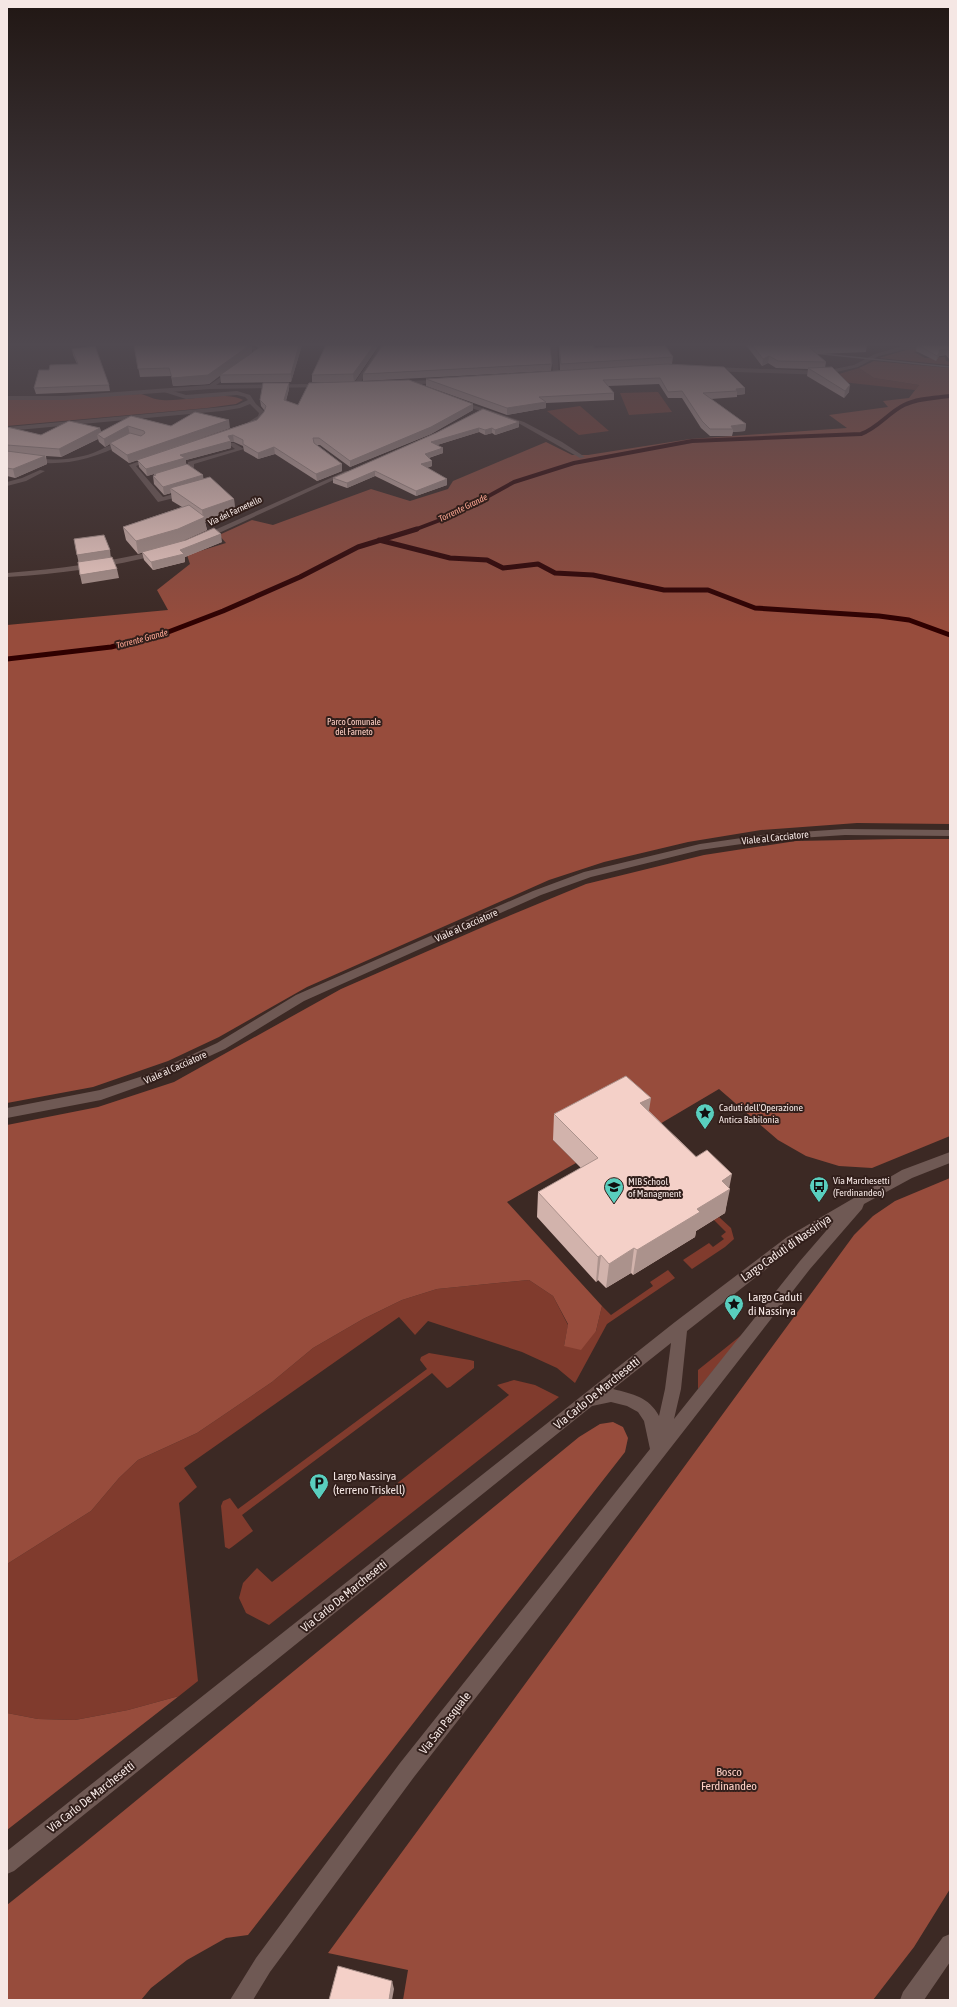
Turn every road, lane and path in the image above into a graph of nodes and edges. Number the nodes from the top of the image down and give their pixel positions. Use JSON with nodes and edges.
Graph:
{"nodes":[{"id":1,"x":129,"y":439,"type":"edge"},
{"id":2,"x":553,"y":439,"type":"edge"},
{"id":3,"x":232,"y":444,"type":"edge"},
{"id":4,"x":8,"y":452,"type":"edge"},
{"id":5,"x":161,"y":455,"type":"edge"},
{"id":6,"x":582,"y":457,"type":"dead end"},
{"id":7,"x":183,"y":458,"type":"edge"},
{"id":8,"x":190,"y":463,"type":"junction"},
{"id":9,"x":340,"y":464,"type":"edge"},
{"id":10,"x":42,"y":471,"type":"dead end"},
{"id":11,"x":172,"y":474,"type":"edge"},
{"id":12,"x":7,"y":484,"type":"edge"},
{"id":13,"x":195,"y":490,"type":"edge"},
{"id":14,"x":197,"y":540,"type":"edge"},
{"id":15,"x":169,"y":550,"type":"edge"},
{"id":16,"x":7,"y":575,"type":"edge"},
{"id":17,"x":950,"y":833,"type":"edge"},
{"id":18,"x":7,"y":1113,"type":"edge"},
{"id":19,"x":950,"y":1157,"type":"edge"},
{"id":20,"x":863,"y":1198,"type":"junction"},
{"id":21,"x":680,"y":1327,"type":"junction"},
{"id":22,"x":588,"y":1400,"type":"junction"},
{"id":23,"x":658,"y":1453,"type":"junction"},
{"id":24,"x":7,"y":1864,"type":"edge"},
{"id":25,"x":950,"y":1944,"type":"edge"},
{"id":26,"x":242,"y":2000,"type":"edge"},
{"id":27,"x":912,"y":2000,"type":"edge"}],
"edges":[{"from":1,"to":4,"type":"street"},
{"from":2,"to":6,"type":"street"},
{"from":3,"to":8,"type":"street"},
{"from":5,"to":13,"type":"street"},
{"from":7,"to":8,"type":"street"},
{"from":8,"to":11,"type":"street"},
{"from":9,"to":14,"type":"street","name":"Via del Farnetello"},
{"from":10,"to":12,"type":"street"},
{"from":15,"to":16,"type":"street"},
{"from":17,"to":18,"type":"street","name":"Viale al Cacciatore"},
{"from":19,"to":20,"type":"street"},
{"from":20,"to":21,"type":"street","name":"Largo Caduti di Nassiriya"},
{"from":20,"to":23,"type":"street","name":"Largo Caduti di Nassiriya"},
{"from":21,"to":22,"type":"street","name":"Via Carlo De Marchesetti"},
{"from":21,"to":23,"type":"street"},
{"from":22,"to":23,"type":"street"},
{"from":22,"to":24,"type":"street","name":"Via Carlo De Marchesetti"},
{"from":23,"to":26,"type":"street","name":"Via San Pasquale"},
{"from":25,"to":27,"type":"street"}]}
